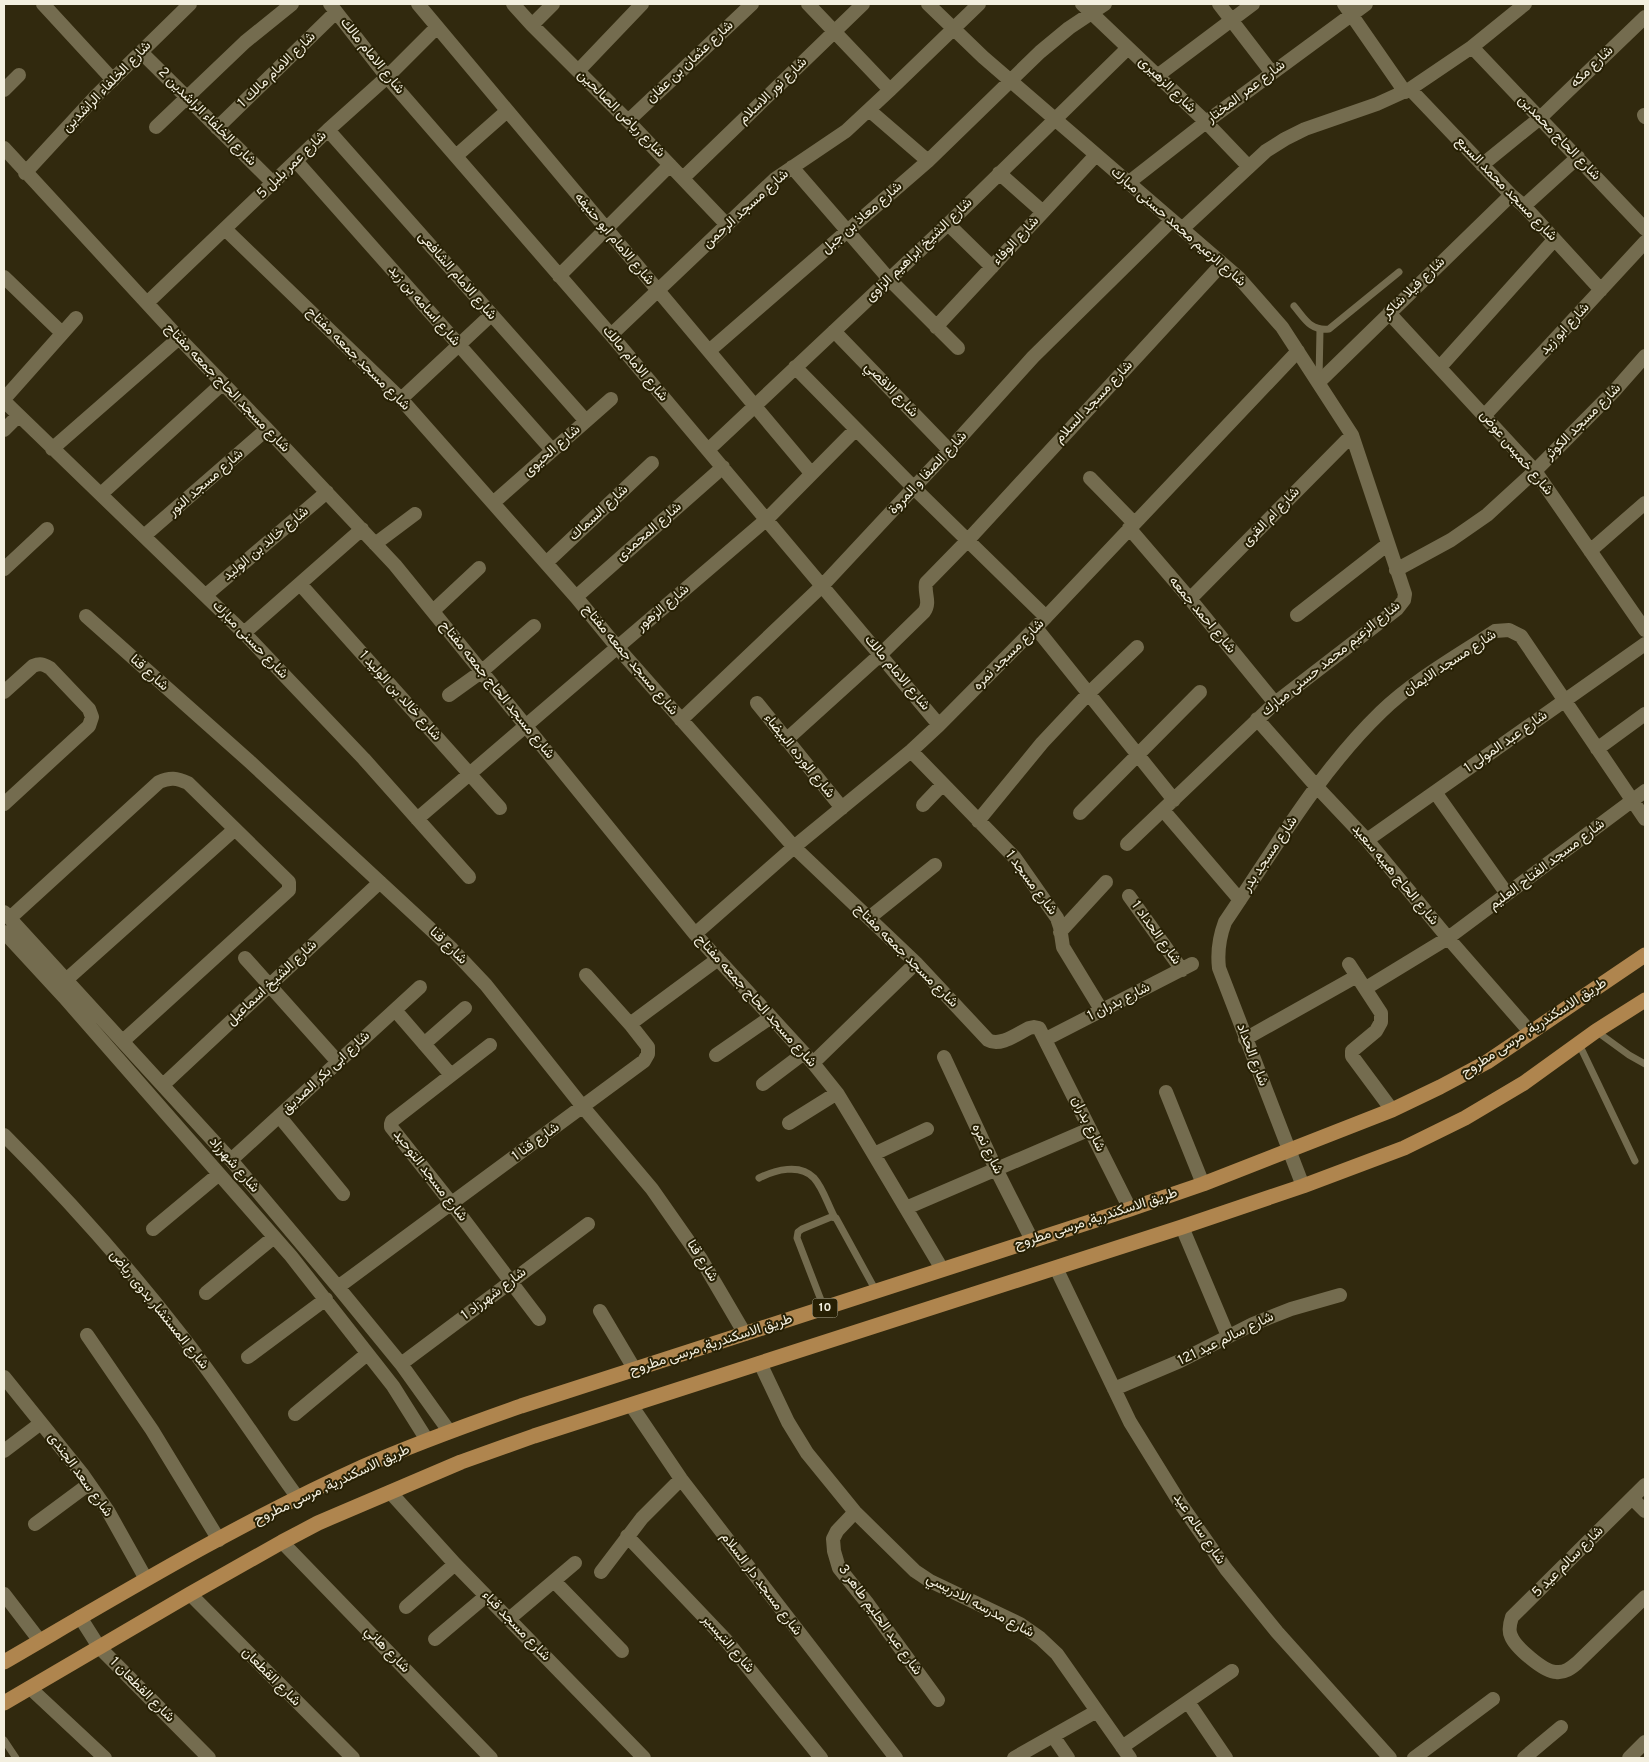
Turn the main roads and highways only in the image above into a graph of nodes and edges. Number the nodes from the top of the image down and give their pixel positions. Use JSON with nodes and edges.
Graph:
{"nodes":[{"id":1,"x":1645,"y":955,"type":"edge"},
{"id":2,"x":1645,"y":1000,"type":"edge"},
{"id":3,"x":4,"y":1662,"type":"edge"},
{"id":4,"x":4,"y":1703,"type":"edge"}],
"edges":[{"from":1,"to":3,"type":"main road","name":"طريق الاسكندرية, مرسى مطروح","number":"10"},
{"from":2,"to":4,"type":"main road","name":"طريق الاسكندرية, مرسى مطروح","number":"10"}]}
